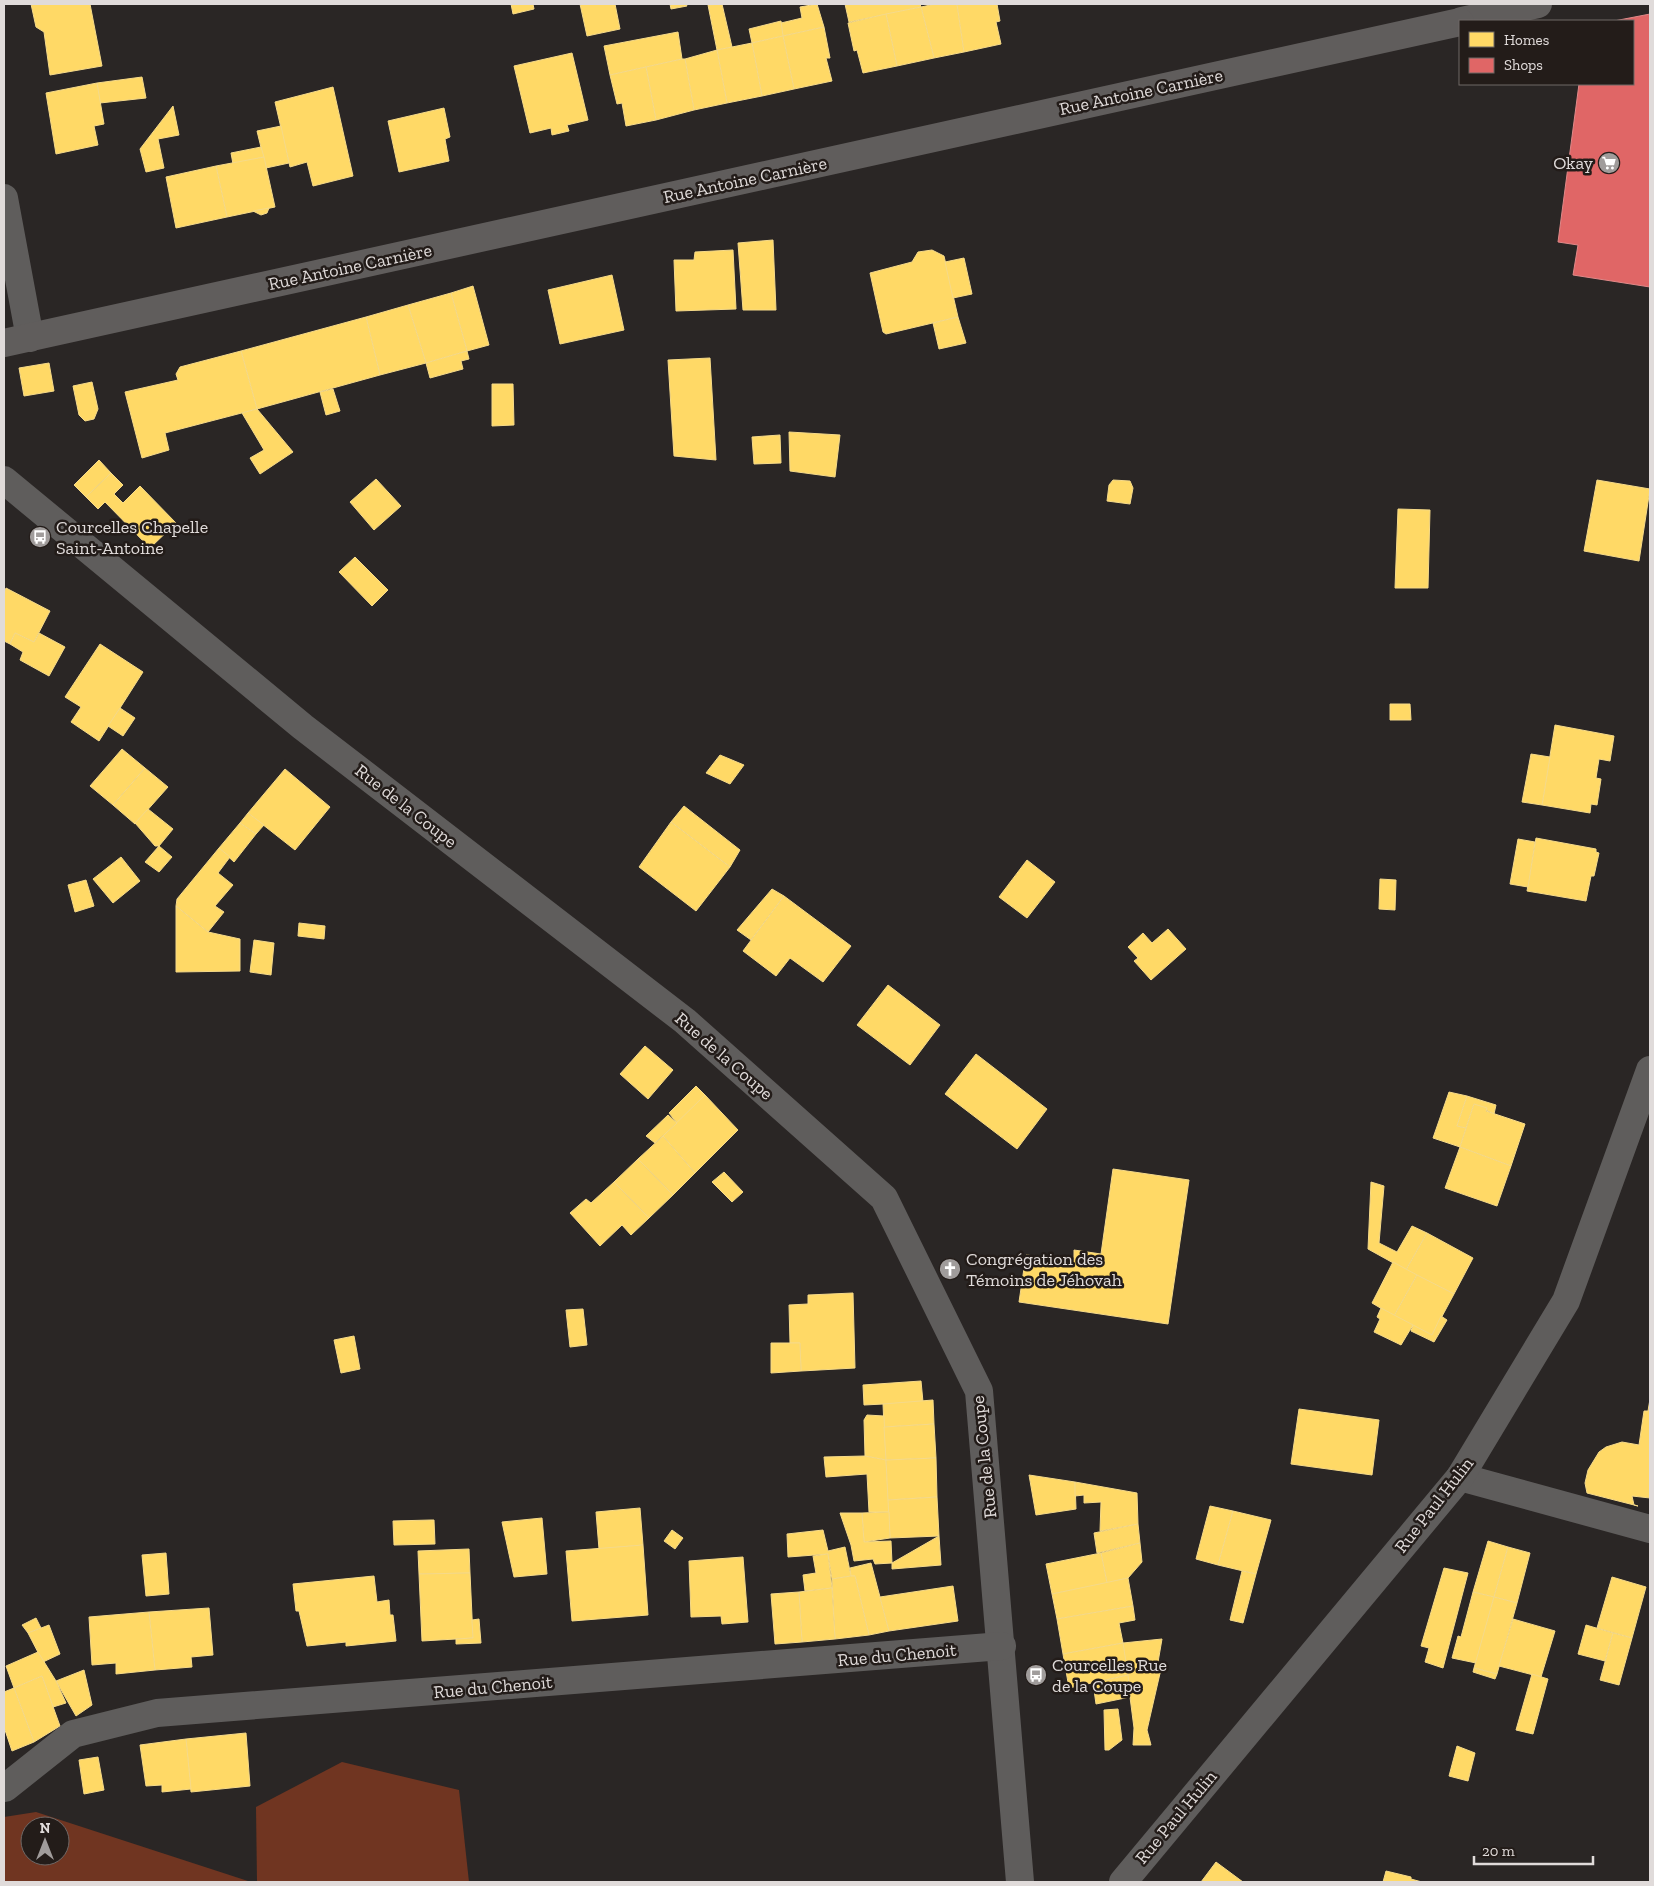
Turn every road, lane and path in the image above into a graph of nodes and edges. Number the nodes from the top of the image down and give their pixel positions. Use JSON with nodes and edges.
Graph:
{"nodes":[{"id":1,"x":1538,"y":4,"type":"edge"},
{"id":2,"x":1466,"y":20,"type":"edge"},
{"id":3,"x":1459,"y":21,"type":"edge"},
{"id":4,"x":4,"y":198,"type":"edge"},
{"id":5,"x":30,"y":338,"type":"junction"},
{"id":6,"x":4,"y":343,"type":"edge"},
{"id":7,"x":4,"y":480,"type":"edge"},
{"id":8,"x":1650,"y":1070,"type":"edge"},
{"id":9,"x":1460,"y":1477,"type":"junction"},
{"id":10,"x":1650,"y":1529,"type":"edge"},
{"id":11,"x":1002,"y":1646,"type":"junction"},
{"id":12,"x":5,"y":1788,"type":"edge"},
{"id":13,"x":1020,"y":1882,"type":"edge"},
{"id":14,"x":1123,"y":1882,"type":"edge"}],
"edges":[{"from":1,"to":2,"type":"main road","name":"Rue Antoine Carnière"},
{"from":3,"to":5,"type":"main road","name":"Rue Antoine Carnière"},
{"from":4,"to":5,"type":"street"},
{"from":5,"to":6,"type":"main road","name":"Rue Antoine Carnière"},
{"from":7,"to":11,"type":"street","name":"Rue de la Coupe"},
{"from":8,"to":9,"type":"street","name":"Rue Paul Hulin"},
{"from":9,"to":10,"type":"street"},
{"from":9,"to":14,"type":"street","name":"Rue Paul Hulin"},
{"from":11,"to":12,"type":"street","name":"Rue du Chenoit"},
{"from":11,"to":13,"type":"street","name":"Rue de la Coupe"}]}
